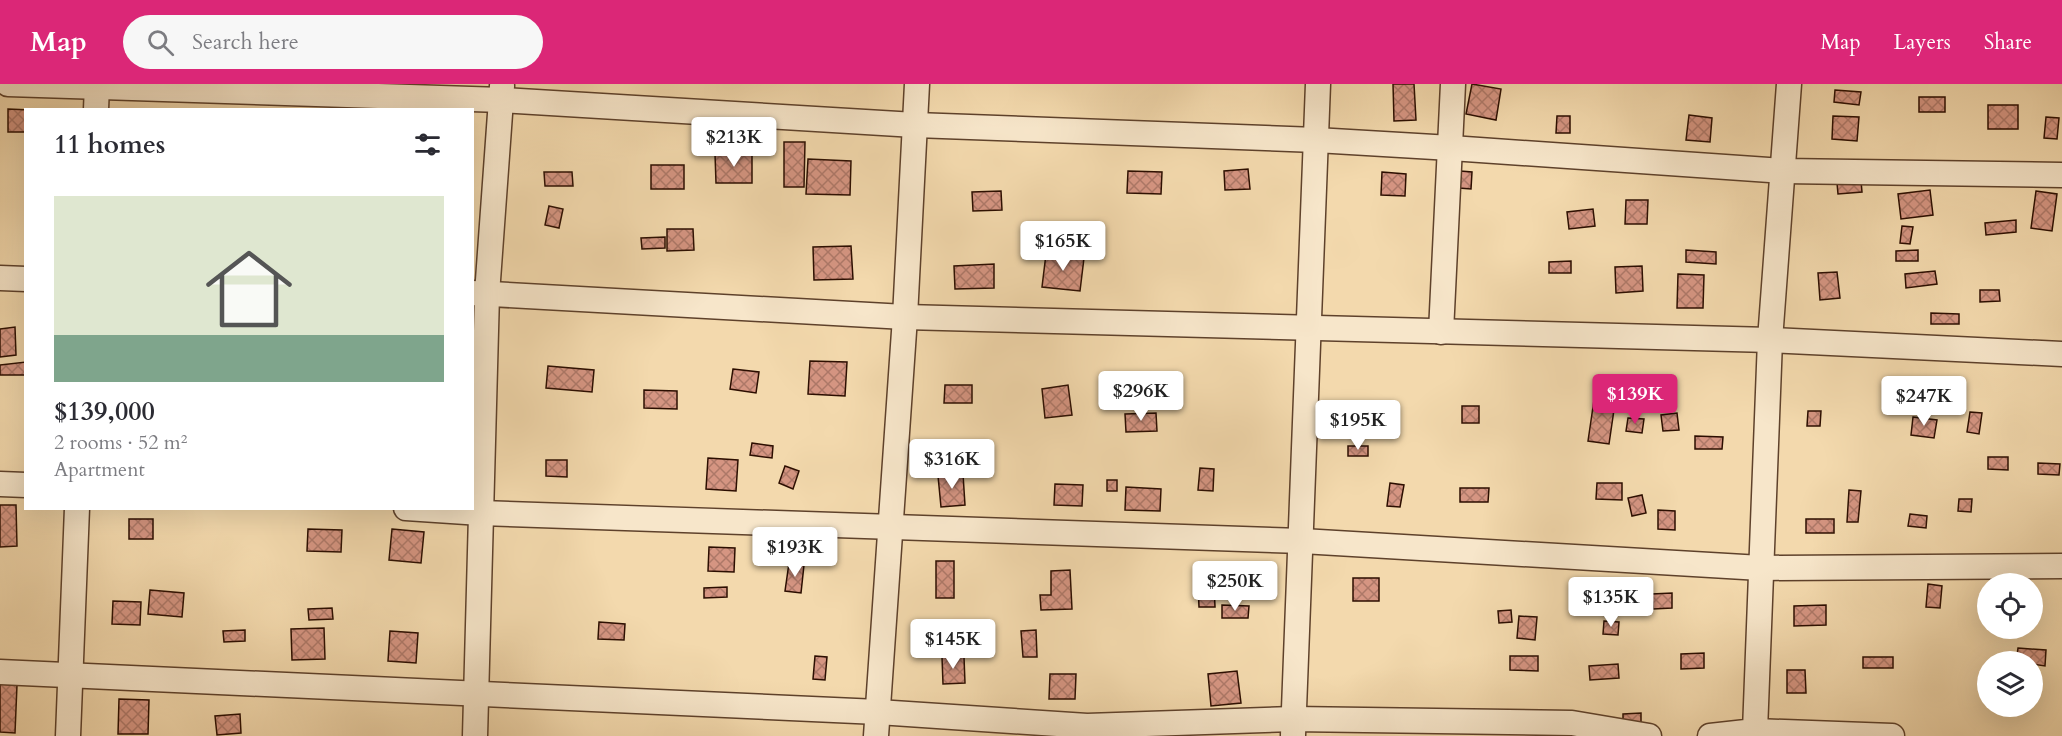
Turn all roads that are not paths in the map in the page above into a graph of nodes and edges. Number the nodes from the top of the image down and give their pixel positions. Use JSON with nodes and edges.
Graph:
{"nodes":[{"id":1,"x":8,"y":84,"type":"edge"},
{"id":2,"x":917,"y":84,"type":"edge"},
{"id":3,"x":1318,"y":84,"type":"edge"},
{"id":4,"x":1453,"y":84,"type":"edge"},
{"id":5,"x":1789,"y":84,"type":"edge"},
{"id":6,"x":502,"y":92,"type":"edge"},
{"id":7,"x":97,"y":93,"type":"edge"},
{"id":8,"x":915,"y":125,"type":"junction"},
{"id":9,"x":1316,"y":140,"type":"junction"},
{"id":10,"x":1451,"y":147,"type":"junction"},
{"id":11,"x":1783,"y":171,"type":"junction"},
{"id":12,"x":2062,"y":175,"type":"edge"},
{"id":13,"x":0,"y":278,"type":"edge"},
{"id":14,"x":24,"y":279,"type":"edge"},
{"id":15,"x":480,"y":294,"type":"edge"},
{"id":16,"x":905,"y":317,"type":"junction"},
{"id":17,"x":1309,"y":328,"type":"junction"},
{"id":18,"x":1441,"y":332,"type":"junction"},
{"id":19,"x":1770,"y":340,"type":"junction"},
{"id":20,"x":2062,"y":354,"type":"edge"},
{"id":21,"x":0,"y":483,"type":"edge"},
{"id":22,"x":24,"y":485,"type":"edge"},
{"id":23,"x":77,"y":510,"type":"edge"},
{"id":24,"x":436,"y":510,"type":"edge"},
{"id":25,"x":481,"y":513,"type":"junction"},
{"id":26,"x":890,"y":526,"type":"junction"},
{"id":27,"x":1302,"y":541,"type":"junction"},
{"id":28,"x":2062,"y":566,"type":"edge"},
{"id":29,"x":1761,"y":568,"type":"junction"},
{"id":30,"x":0,"y":672,"type":"edge"},
{"id":31,"x":71,"y":675,"type":"junction"},
{"id":32,"x":476,"y":693,"type":"junction"},
{"id":33,"x":878,"y":712,"type":"junction"},
{"id":34,"x":1293,"y":728,"type":"edge"},
{"id":35,"x":1754,"y":734,"type":"edge"},
{"id":36,"x":68,"y":736,"type":"edge"},
{"id":37,"x":475,"y":736,"type":"edge"},
{"id":38,"x":876,"y":736,"type":"edge"},
{"id":39,"x":1649,"y":736,"type":"edge"},
{"id":40,"x":1710,"y":736,"type":"edge"},
{"id":41,"x":1892,"y":736,"type":"edge"}],
"edges":[{"from":1,"to":7,"type":"street"},
{"from":2,"to":8,"type":"street"},
{"from":3,"to":9,"type":"street"},
{"from":4,"to":10,"type":"street"},
{"from":5,"to":11,"type":"street"},
{"from":6,"to":7,"type":"street"},
{"from":6,"to":8,"type":"street"},
{"from":6,"to":15,"type":"street"},
{"from":8,"to":9,"type":"street"},
{"from":8,"to":16,"type":"street"},
{"from":9,"to":10,"type":"street"},
{"from":9,"to":17,"type":"street"},
{"from":10,"to":11,"type":"street"},
{"from":10,"to":18,"type":"street"},
{"from":11,"to":12,"type":"street"},
{"from":11,"to":19,"type":"street"},
{"from":13,"to":14,"type":"street"},
{"from":15,"to":16,"type":"street"},
{"from":15,"to":25,"type":"street"},
{"from":16,"to":17,"type":"street"},
{"from":16,"to":26,"type":"street"},
{"from":17,"to":18,"type":"street"},
{"from":17,"to":27,"type":"street"},
{"from":18,"to":19,"type":"street"},
{"from":19,"to":20,"type":"street"},
{"from":19,"to":29,"type":"street"},
{"from":21,"to":22,"type":"street"},
{"from":23,"to":31,"type":"street"},
{"from":24,"to":25,"type":"street"},
{"from":25,"to":26,"type":"street"},
{"from":25,"to":32,"type":"street"},
{"from":26,"to":27,"type":"street"},
{"from":26,"to":33,"type":"street"},
{"from":27,"to":29,"type":"street"},
{"from":27,"to":34,"type":"street"},
{"from":28,"to":29,"type":"street"},
{"from":29,"to":35,"type":"street"},
{"from":30,"to":31,"type":"street"},
{"from":31,"to":32,"type":"street"},
{"from":31,"to":36,"type":"street"},
{"from":32,"to":33,"type":"street"},
{"from":32,"to":37,"type":"street"},
{"from":33,"to":34,"type":"street"},
{"from":33,"to":38,"type":"street"},
{"from":34,"to":39,"type":"street"},
{"from":35,"to":40,"type":"street"},
{"from":35,"to":41,"type":"street"}]}
